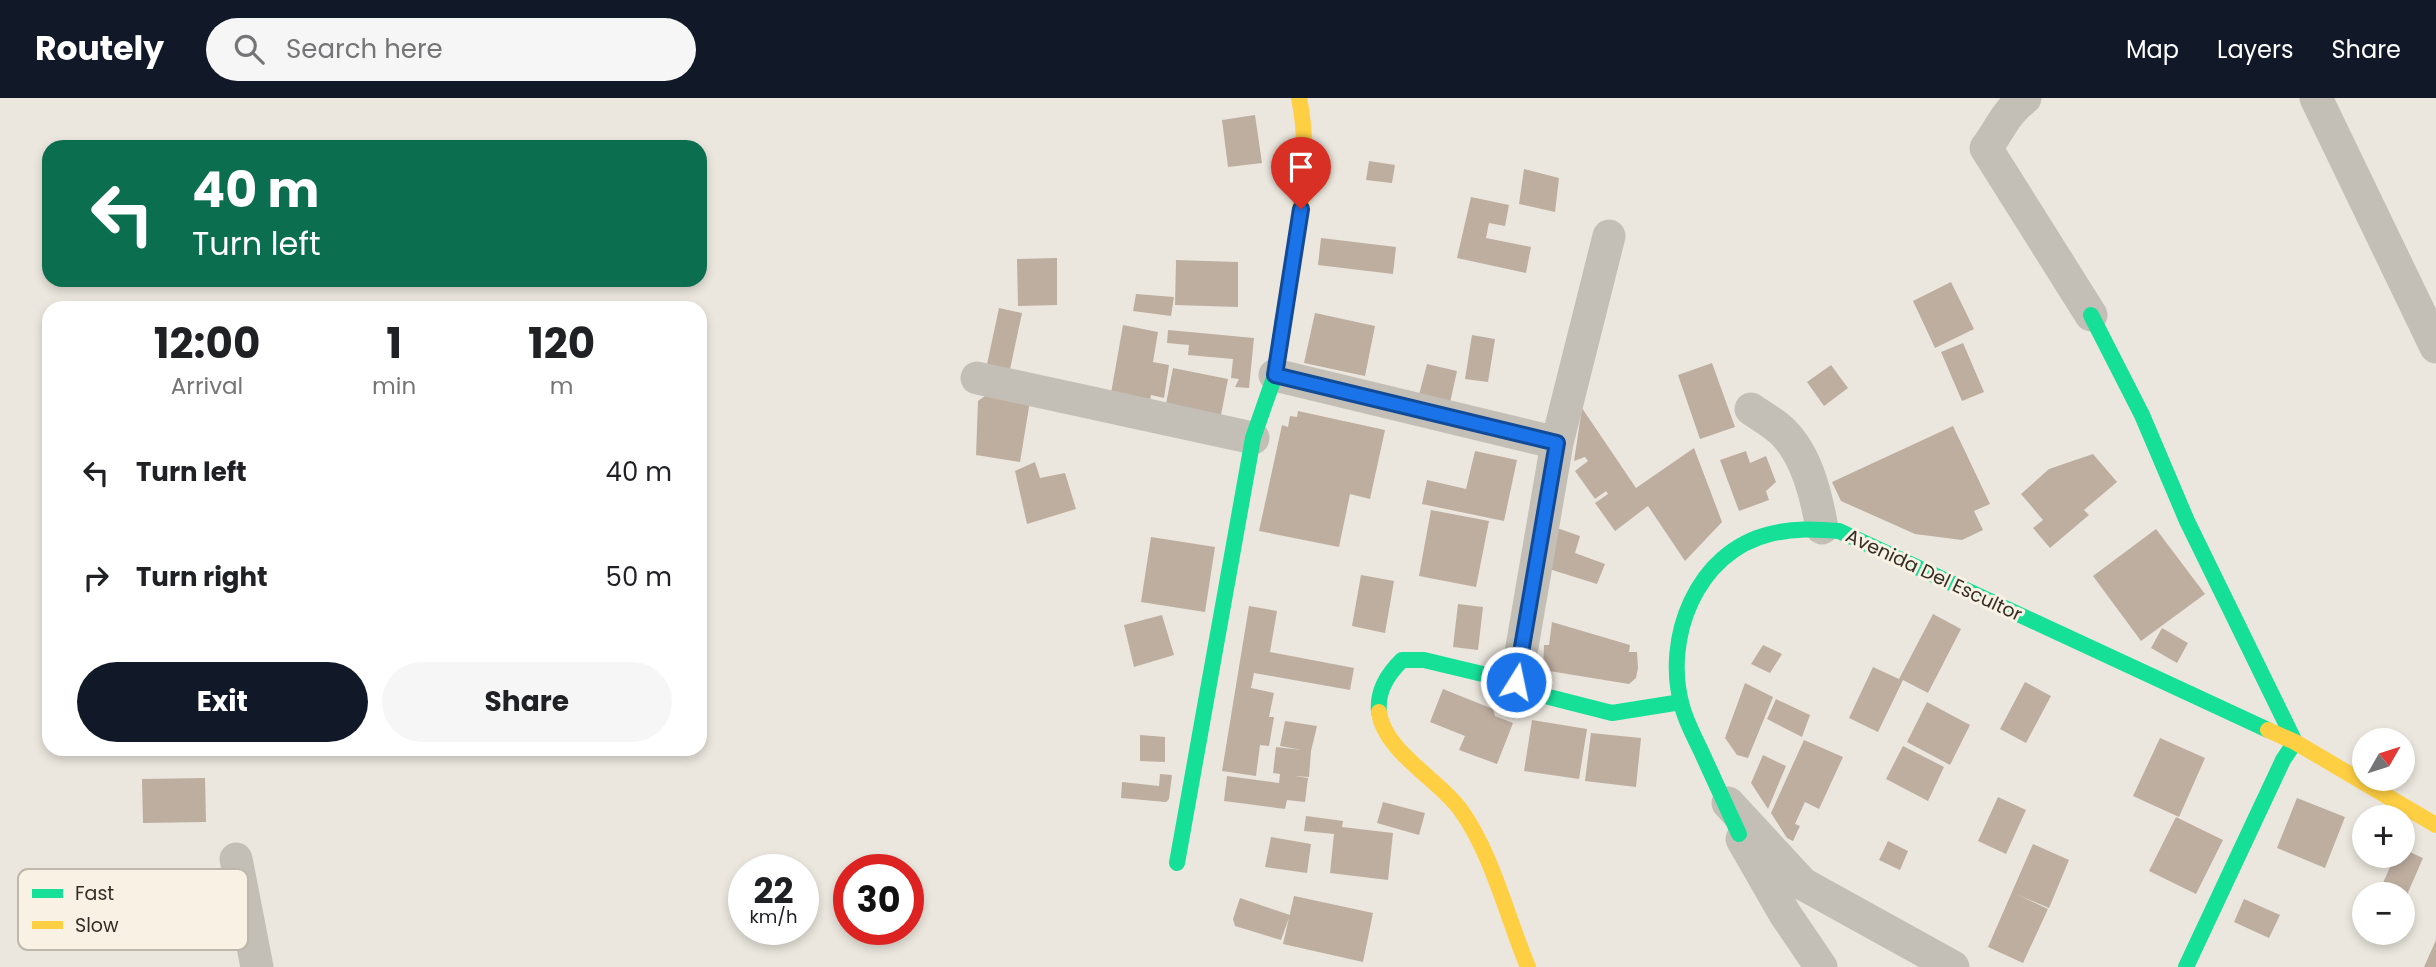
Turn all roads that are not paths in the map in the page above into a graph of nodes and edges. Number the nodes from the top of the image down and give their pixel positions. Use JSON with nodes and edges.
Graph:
{"nodes":[{"id":1,"x":1299,"y":98,"type":"edge"},
{"id":2,"x":2025,"y":98,"type":"edge"},
{"id":3,"x":2316,"y":98,"type":"edge"},
{"id":4,"x":1609,"y":236,"type":"dead end"},
{"id":5,"x":2091,"y":315,"type":"joint"},
{"id":6,"x":2436,"y":347,"type":"edge"},
{"id":7,"x":1275,"y":375,"type":"junction"},
{"id":8,"x":977,"y":378,"type":"dead end"},
{"id":9,"x":1751,"y":409,"type":"dead end"},
{"id":10,"x":1253,"y":438,"type":"junction"},
{"id":11,"x":1557,"y":443,"type":"junction"},
{"id":12,"x":1822,"y":528,"type":"junction"},
{"id":13,"x":1516,"y":682,"type":"junction"},
{"id":14,"x":1681,"y":702,"type":"junction"},
{"id":15,"x":2295,"y":742,"type":"junction"},
{"id":16,"x":1721,"y":796,"type":"junction"},
{"id":17,"x":2436,"y":825,"type":"edge"},
{"id":18,"x":1739,"y":834,"type":"joint"},
{"id":19,"x":236,"y":859,"type":"dead end"},
{"id":20,"x":1177,"y":863,"type":"dead end"},
{"id":21,"x":238,"y":869,"type":"edge"},
{"id":22,"x":248,"y":921,"type":"edge"},
{"id":23,"x":257,"y":967,"type":"edge"},
{"id":24,"x":1528,"y":967,"type":"edge"},
{"id":25,"x":1821,"y":967,"type":"edge"},
{"id":26,"x":1953,"y":967,"type":"edge"},
{"id":27,"x":2186,"y":967,"type":"edge"}],
"edges":[{"from":1,"to":7,"type":"street"},
{"from":2,"to":5,"type":"street"},
{"from":3,"to":6,"type":"street"},
{"from":4,"to":11,"type":"street"},
{"from":5,"to":15,"type":"street"},
{"from":7,"to":10,"type":"street"},
{"from":7,"to":11,"type":"street"},
{"from":8,"to":10,"type":"street"},
{"from":9,"to":12,"type":"street"},
{"from":10,"to":20,"type":"street"},
{"from":11,"to":13,"type":"street"},
{"from":12,"to":14,"type":"street","name":"Avenida Del Escultor"},
{"from":12,"to":15,"type":"street","name":"Avenida Del Escultor"},
{"from":13,"to":14,"type":"street"},
{"from":13,"to":24,"type":"street"},
{"from":14,"to":16,"type":"street","name":"Avenida Del Escultor"},
{"from":15,"to":17,"type":"street","name":"Avenida Del Escultor"},
{"from":15,"to":27,"type":"street"},
{"from":16,"to":18,"type":"street","name":"Avenida Del Escultor"},
{"from":16,"to":26,"type":"street"},
{"from":18,"to":25,"type":"street","name":"Avenida Del Escultor"},
{"from":19,"to":21,"type":"street"},
{"from":22,"to":23,"type":"street"}]}
